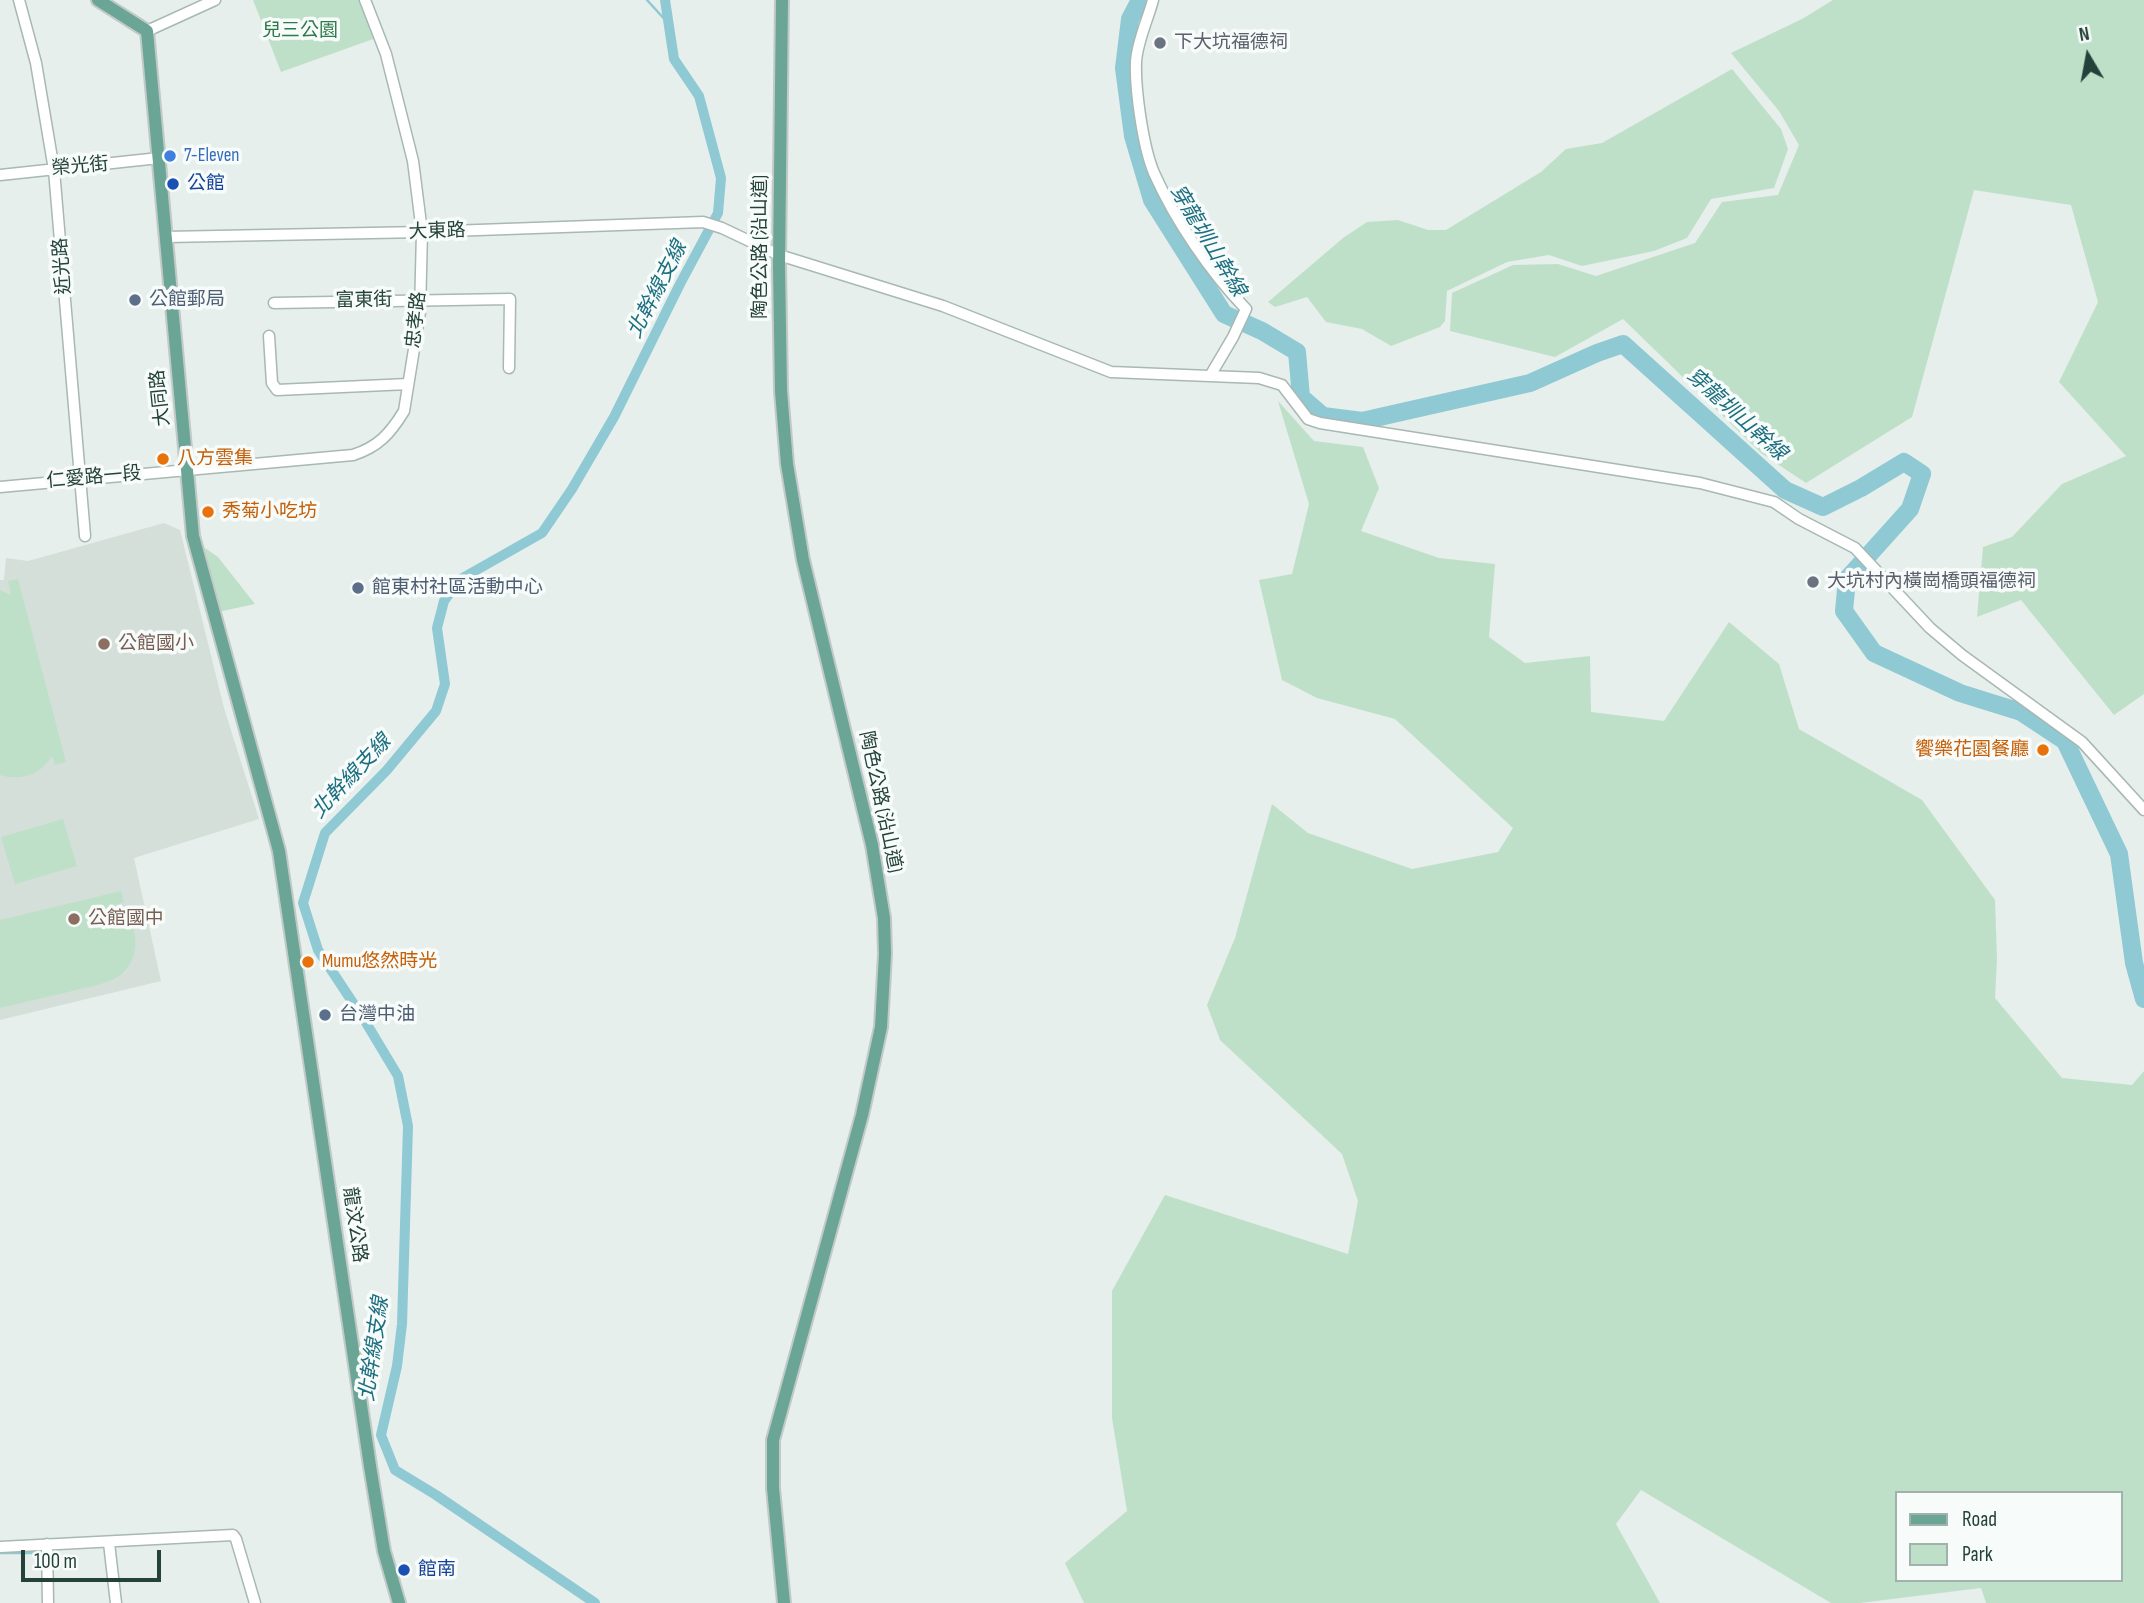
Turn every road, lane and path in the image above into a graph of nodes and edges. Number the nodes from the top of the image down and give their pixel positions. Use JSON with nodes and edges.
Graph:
{"nodes":[{"id":1,"x":19,"y":0,"type":"edge"},
{"id":2,"x":97,"y":0,"type":"edge"},
{"id":3,"x":215,"y":0,"type":"edge"},
{"id":4,"x":365,"y":0,"type":"edge"},
{"id":5,"x":782,"y":0,"type":"edge"},
{"id":6,"x":1153,"y":0,"type":"edge"},
{"id":7,"x":147,"y":31,"type":"junction"},
{"id":8,"x":159,"y":158,"type":"junction"},
{"id":9,"x":54,"y":170,"type":"junction"},
{"id":10,"x":0,"y":176,"type":"edge"},
{"id":11,"x":422,"y":232,"type":"junction"},
{"id":12,"x":166,"y":237,"type":"junction"},
{"id":13,"x":779,"y":255,"type":"junction"},
{"id":14,"x":421,"y":300,"type":"junction"},
{"id":15,"x":274,"y":303,"type":"dead end"},
{"id":16,"x":269,"y":336,"type":"dead end"},
{"id":17,"x":509,"y":368,"type":"dead end"},
{"id":18,"x":1210,"y":376,"type":"junction"},
{"id":19,"x":408,"y":384,"type":"junction"},
{"id":20,"x":188,"y":469,"type":"junction"},
{"id":21,"x":80,"y":479,"type":"junction"},
{"id":22,"x":0,"y":487,"type":"edge"},
{"id":23,"x":85,"y":536,"type":"dead end"},
{"id":24,"x":2144,"y":810,"type":"edge"},
{"id":25,"x":279,"y":852,"type":"joint"},
{"id":26,"x":109,"y":1543,"type":"junction"},
{"id":27,"x":47,"y":1544,"type":"junction"},
{"id":28,"x":0,"y":1548,"type":"edge"},
{"id":29,"x":48,"y":1603,"type":"edge"},
{"id":30,"x":116,"y":1603,"type":"edge"},
{"id":31,"x":255,"y":1603,"type":"edge"},
{"id":32,"x":399,"y":1603,"type":"edge"},
{"id":33,"x":784,"y":1603,"type":"edge"}],
"edges":[{"from":1,"to":9,"type":"street","name":"近光路"},
{"from":2,"to":7,"type":"main road"},
{"from":3,"to":7,"type":"street"},
{"from":4,"to":11,"type":"street","name":"忠孝路"},
{"from":5,"to":13,"type":"main road","name":"陶色公路 (沿山道)"},
{"from":6,"to":18,"type":"street"},
{"from":7,"to":8,"type":"main road","name":"大同路"},
{"from":8,"to":9,"type":"street","name":"榮光街"},
{"from":8,"to":12,"type":"main road","name":"大同路"},
{"from":9,"to":10,"type":"street","name":"榮光街"},
{"from":9,"to":21,"type":"street","name":"近光路"},
{"from":11,"to":12,"type":"street","name":"大東路"},
{"from":11,"to":13,"type":"street","name":"大東路"},
{"from":11,"to":14,"type":"street","name":"忠孝路"},
{"from":12,"to":20,"type":"main road","name":"大同路"},
{"from":13,"to":18,"type":"street"},
{"from":13,"to":33,"type":"main road","name":"陶色公路 (沿山道)"},
{"from":14,"to":15,"type":"street","name":"富東街"},
{"from":14,"to":17,"type":"street","name":"富東街"},
{"from":14,"to":19,"type":"street","name":"忠孝路"},
{"from":16,"to":19,"type":"street"},
{"from":18,"to":24,"type":"street"},
{"from":19,"to":20,"type":"street","name":"忠孝路"},
{"from":20,"to":21,"type":"street","name":"仁愛路一段"},
{"from":20,"to":25,"type":"main road","name":"大同路"},
{"from":21,"to":22,"type":"street","name":"仁愛路一段"},
{"from":21,"to":23,"type":"street","name":"近光路"},
{"from":25,"to":32,"type":"main road","name":"龍汶公路"},
{"from":26,"to":27,"type":"street"},
{"from":26,"to":30,"type":"street"},
{"from":26,"to":31,"type":"street"},
{"from":27,"to":28,"type":"street"},
{"from":27,"to":29,"type":"street"}]}
